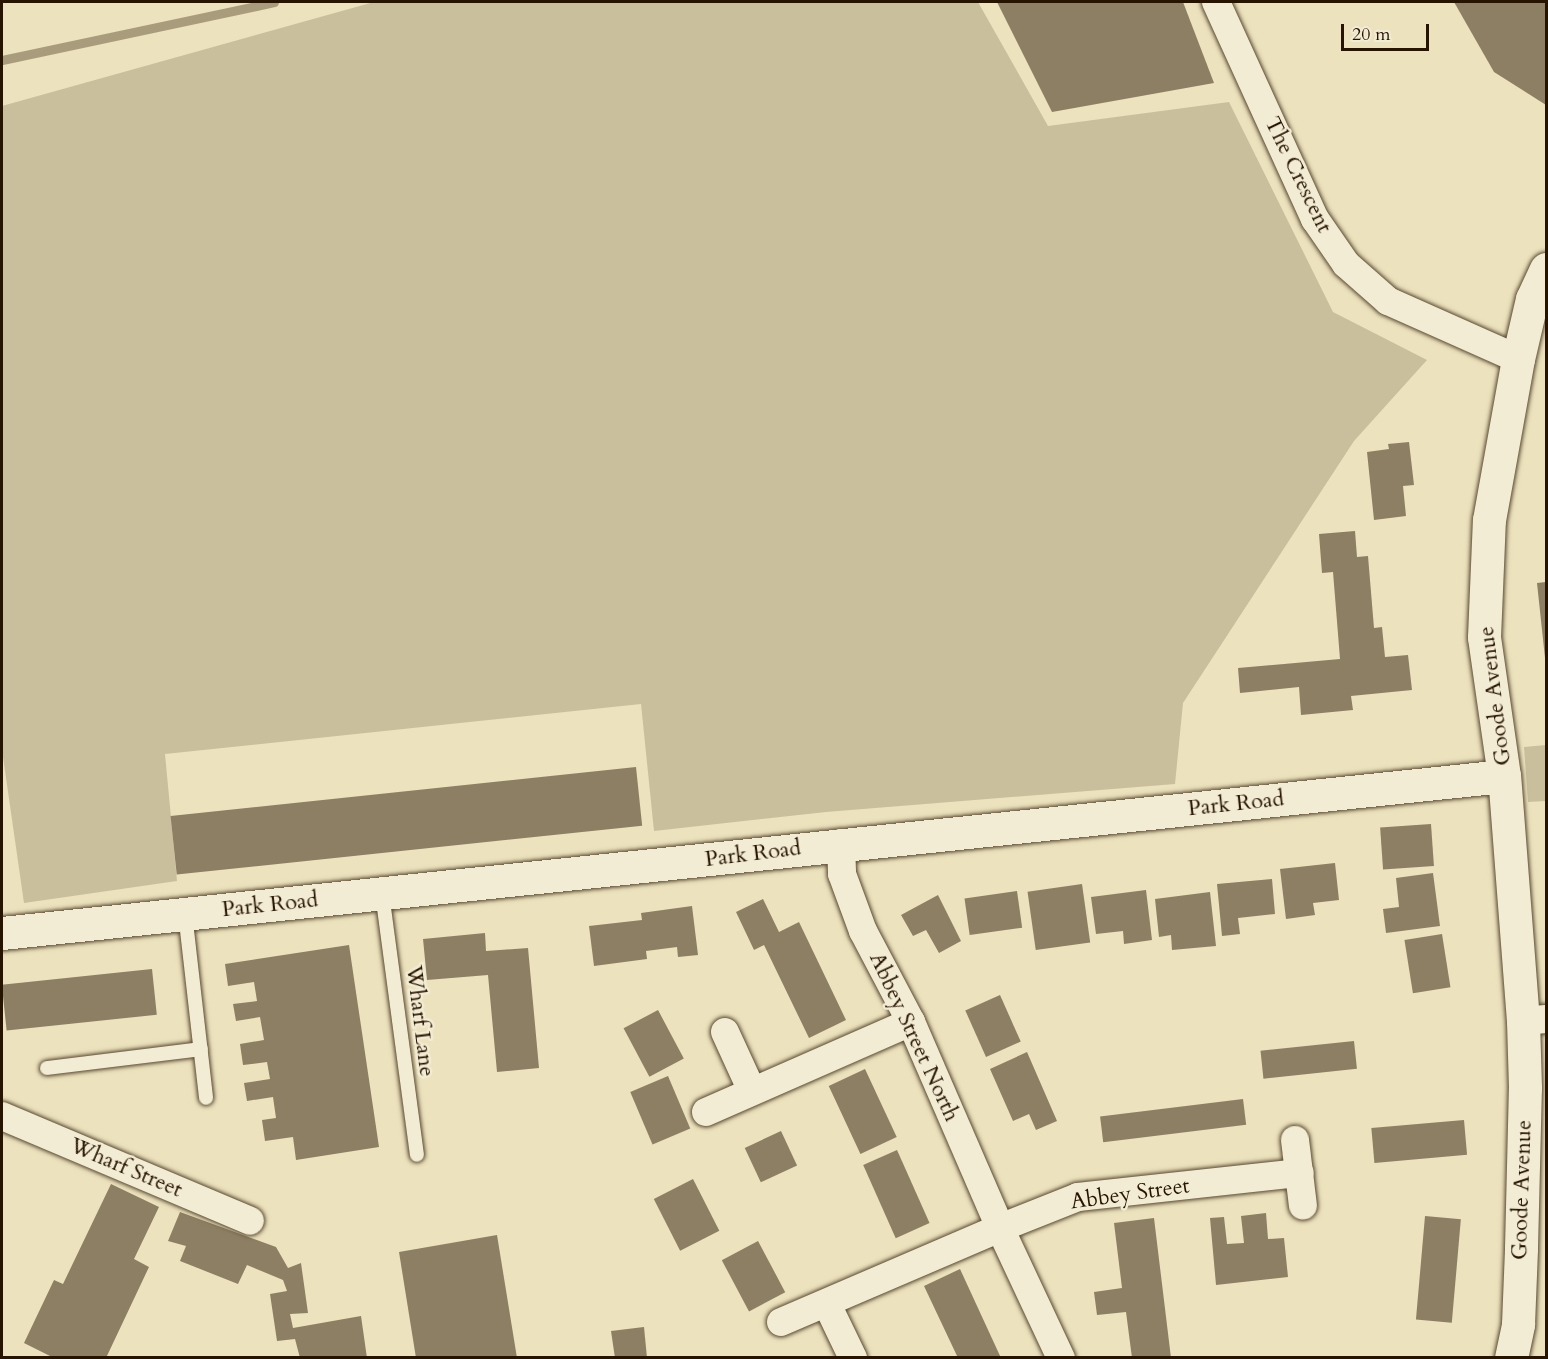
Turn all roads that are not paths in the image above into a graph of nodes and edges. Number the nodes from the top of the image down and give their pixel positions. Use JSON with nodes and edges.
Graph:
{"nodes":[{"id":1,"x":1216,"y":2,"type":"edge"},
{"id":2,"x":1546,"y":269,"type":"edge"},
{"id":3,"x":1518,"y":359,"type":"junction"},
{"id":4,"x":1504,"y":776,"type":"junction"},
{"id":5,"x":841,"y":843,"type":"junction"},
{"id":6,"x":382,"y":893,"type":"junction"},
{"id":7,"x":185,"y":913,"type":"junction"},
{"id":8,"x":2,"y":933,"type":"edge"},
{"id":9,"x":1535,"y":1020,"type":"edge"},
{"id":10,"x":911,"y":1023,"type":"junction"},
{"id":11,"x":725,"y":1032,"type":"dead end"},
{"id":12,"x":201,"y":1049,"type":"junction"},
{"id":13,"x":47,"y":1068,"type":"dead end"},
{"id":14,"x":752,"y":1091,"type":"junction"},
{"id":15,"x":206,"y":1098,"type":"dead end"},
{"id":16,"x":706,"y":1112,"type":"dead end"},
{"id":17,"x":2,"y":1116,"type":"edge"},
{"id":18,"x":1295,"y":1140,"type":"dead end"},
{"id":19,"x":417,"y":1155,"type":"dead end"},
{"id":20,"x":1300,"y":1173,"type":"junction"},
{"id":21,"x":1303,"y":1206,"type":"dead end"},
{"id":22,"x":250,"y":1221,"type":"dead end"},
{"id":23,"x":1000,"y":1228,"type":"junction"},
{"id":24,"x":827,"y":1305,"type":"junction"},
{"id":25,"x":781,"y":1322,"type":"dead end"},
{"id":26,"x":852,"y":1358,"type":"edge"},
{"id":27,"x":1061,"y":1358,"type":"edge"},
{"id":28,"x":1511,"y":1358,"type":"edge"}],
"edges":[{"from":1,"to":3,"type":"street","name":"The Crescent"},
{"from":2,"to":3,"type":"street","name":"Goode Avenue"},
{"from":3,"to":4,"type":"street","name":"Goode Avenue"},
{"from":4,"to":5,"type":"street","name":"Park Road"},
{"from":4,"to":9,"type":"street","name":"Goode Avenue"},
{"from":5,"to":6,"type":"street","name":"Park Road"},
{"from":5,"to":10,"type":"street","name":"Abbey Street North"},
{"from":6,"to":7,"type":"street","name":"Park Road"},
{"from":6,"to":19,"type":"lane","name":"Wharf Lane"},
{"from":7,"to":8,"type":"street","name":"Park Road"},
{"from":7,"to":12,"type":"lane"},
{"from":9,"to":28,"type":"street","name":"Goode Avenue"},
{"from":10,"to":14,"type":"street"},
{"from":10,"to":23,"type":"street","name":"Abbey Street North"},
{"from":11,"to":14,"type":"street"},
{"from":12,"to":13,"type":"lane"},
{"from":12,"to":15,"type":"lane"},
{"from":14,"to":16,"type":"street"},
{"from":17,"to":22,"type":"street","name":"Wharf Street"},
{"from":18,"to":20,"type":"street"},
{"from":20,"to":21,"type":"street"},
{"from":20,"to":23,"type":"street","name":"Abbey Street"},
{"from":23,"to":24,"type":"street","name":"Abbey Street"},
{"from":23,"to":27,"type":"street"},
{"from":24,"to":25,"type":"street","name":"Abbey Street"},
{"from":24,"to":26,"type":"street"}]}
